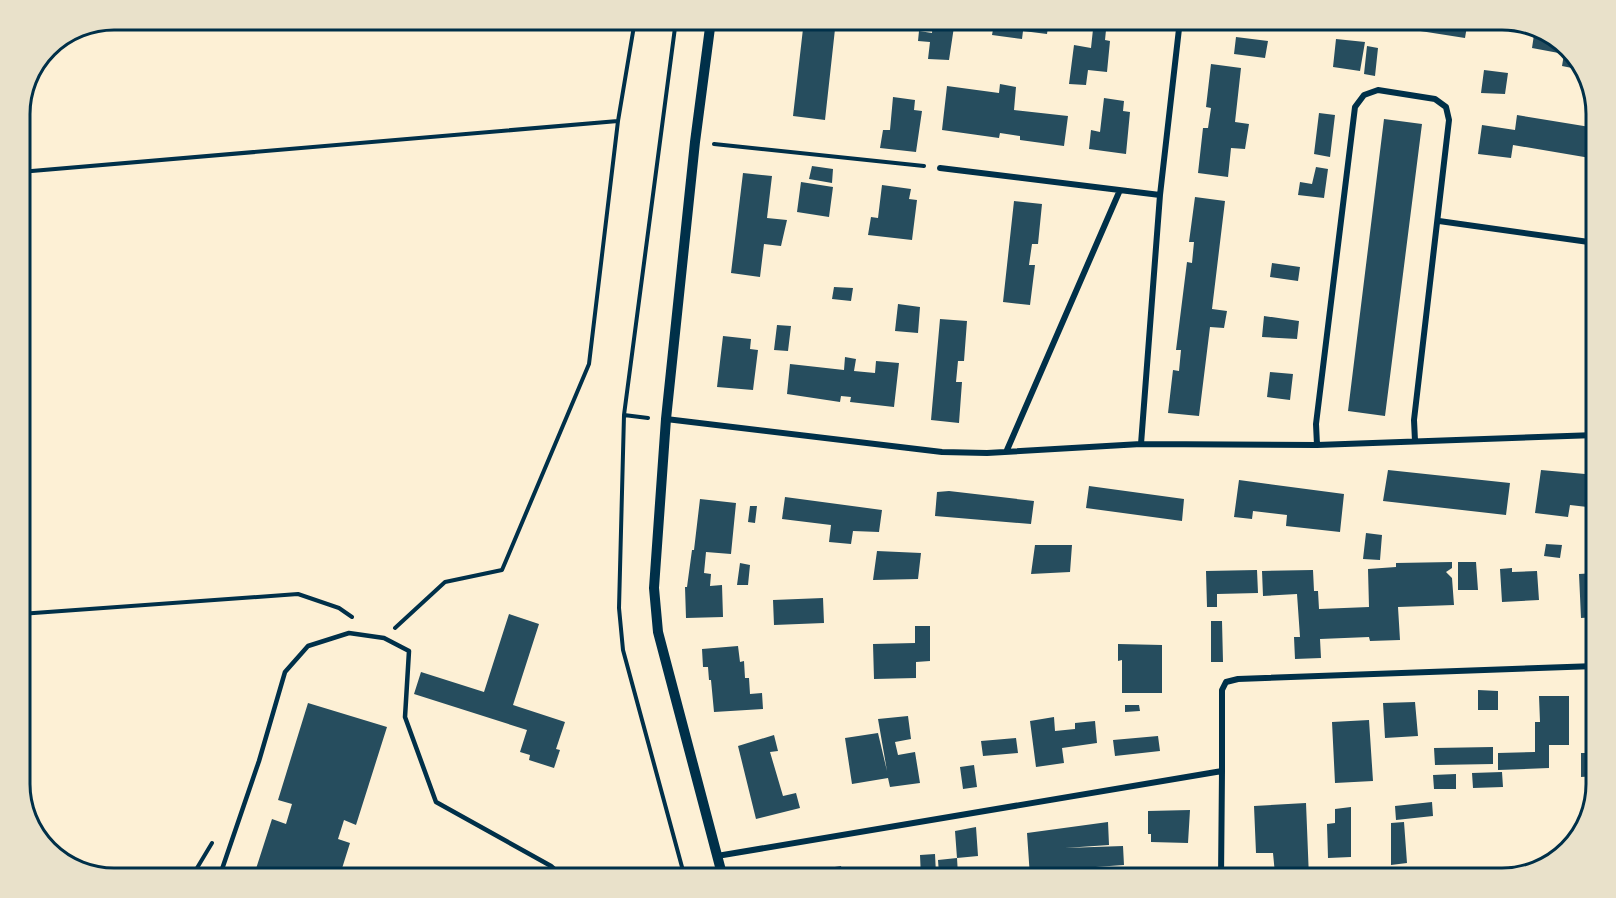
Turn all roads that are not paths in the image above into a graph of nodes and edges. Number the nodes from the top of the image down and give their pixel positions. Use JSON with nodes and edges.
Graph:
{"nodes":[{"id":1,"x":710,"y":30,"type":"edge"},
{"id":2,"x":1179,"y":30,"type":"edge"},
{"id":3,"x":940,"y":168,"type":"road end"},
{"id":4,"x":1120,"y":190,"type":"junction"},
{"id":5,"x":1160,"y":195,"type":"junction"},
{"id":6,"x":1439,"y":221,"type":"junction"},
{"id":7,"x":1586,"y":242,"type":"edge"},
{"id":8,"x":666,"y":419,"type":"junction"},
{"id":9,"x":1586,"y":435,"type":"edge"},
{"id":10,"x":1415,"y":441,"type":"junction"},
{"id":11,"x":1141,"y":444,"type":"junction"},
{"id":12,"x":1317,"y":445,"type":"junction"},
{"id":13,"x":1007,"y":450,"type":"junction"},
{"id":14,"x":1586,"y":666,"type":"edge"},
{"id":15,"x":1222,"y":771,"type":"junction"},
{"id":16,"x":717,"y":856,"type":"junction"},
{"id":17,"x":223,"y":868,"type":"edge"},
{"id":18,"x":552,"y":868,"type":"edge"},
{"id":19,"x":719,"y":868,"type":"edge"},
{"id":20,"x":1221,"y":868,"type":"edge"}],
"edges":[{"from":1,"to":8,"type":"street"},
{"from":2,"to":5,"type":"street"},
{"from":3,"to":4,"type":"street"},
{"from":4,"to":5,"type":"street"},
{"from":4,"to":13,"type":"street"},
{"from":5,"to":11,"type":"street"},
{"from":6,"to":7,"type":"street"},
{"from":6,"to":10,"type":"street"},
{"from":6,"to":12,"type":"street"},
{"from":8,"to":13,"type":"street"},
{"from":8,"to":16,"type":"street"},
{"from":9,"to":10,"type":"street"},
{"from":10,"to":12,"type":"street"},
{"from":11,"to":12,"type":"street"},
{"from":11,"to":13,"type":"street"},
{"from":14,"to":15,"type":"street"},
{"from":15,"to":16,"type":"street"},
{"from":15,"to":20,"type":"street"},
{"from":16,"to":19,"type":"street"},
{"from":17,"to":18,"type":"lane"}]}
